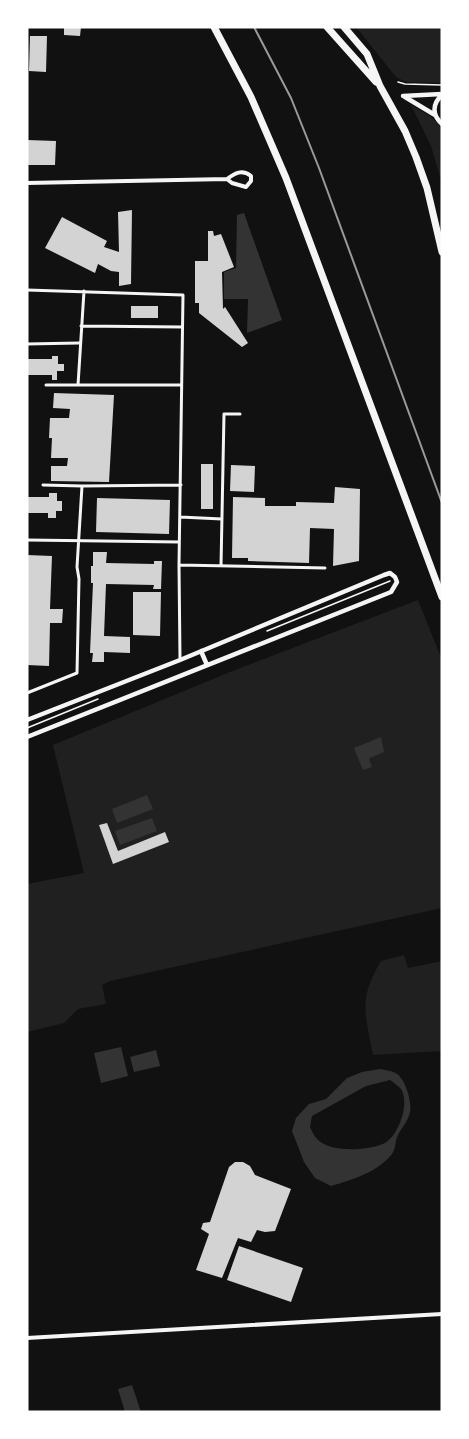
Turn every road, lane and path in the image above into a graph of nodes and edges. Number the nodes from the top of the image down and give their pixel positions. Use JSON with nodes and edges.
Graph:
{"nodes":[{"id":1,"x":214,"y":27,"type":"edge"},
{"id":2,"x":327,"y":27,"type":"edge"},
{"id":3,"x":344,"y":27,"type":"edge"},
{"id":4,"x":398,"y":82,"type":"dead end"},
{"id":5,"x":442,"y":85,"type":"edge"},
{"id":6,"x":380,"y":86,"type":"junction"},
{"id":7,"x":442,"y":95,"type":"edge"},
{"id":8,"x":435,"y":115,"type":"junction"},
{"id":9,"x":442,"y":124,"type":"edge"},
{"id":10,"x":227,"y":179,"type":"junction"},
{"id":11,"x":27,"y":183,"type":"edge"},
{"id":12,"x":442,"y":252,"type":"edge"},
{"id":13,"x":27,"y":290,"type":"edge"},
{"id":14,"x":84,"y":291,"type":"junction"},
{"id":15,"x":81,"y":326,"type":"junction"},
{"id":16,"x":182,"y":327,"type":"junction"},
{"id":17,"x":80,"y":343,"type":"junction"},
{"id":18,"x":27,"y":344,"type":"edge"},
{"id":19,"x":46,"y":385,"type":"dead end"},
{"id":20,"x":78,"y":385,"type":"junction"},
{"id":21,"x":182,"y":385,"type":"junction"},
{"id":22,"x":240,"y":414,"type":"dead end"},
{"id":23,"x":43,"y":485,"type":"dead end"},
{"id":24,"x":181,"y":485,"type":"junction"},
{"id":25,"x":82,"y":486,"type":"junction"},
{"id":26,"x":180,"y":517,"type":"junction"},
{"id":27,"x":222,"y":519,"type":"junction"},
{"id":28,"x":27,"y":540,"type":"edge"},
{"id":29,"x":78,"y":540,"type":"junction"},
{"id":30,"x":179,"y":542,"type":"junction"},
{"id":31,"x":179,"y":565,"type":"junction"},
{"id":32,"x":221,"y":566,"type":"junction"},
{"id":33,"x":325,"y":568,"type":"dead end"},
{"id":34,"x":442,"y":597,"type":"edge"},
{"id":35,"x":201,"y":651,"type":"junction"},
{"id":36,"x":180,"y":660,"type":"junction"},
{"id":37,"x":207,"y":665,"type":"junction"},
{"id":38,"x":27,"y":693,"type":"edge"},
{"id":39,"x":27,"y":720,"type":"edge"},
{"id":40,"x":27,"y":737,"type":"edge"},
{"id":41,"x":442,"y":1314,"type":"edge"},
{"id":42,"x":27,"y":1338,"type":"edge"}],
"edges":[{"from":1,"to":34,"type":"highway"},
{"from":2,"to":6,"type":"highway"},
{"from":3,"to":6,"type":"highway"},
{"from":4,"to":5,"type":"path"},
{"from":6,"to":12,"type":"highway"},
{"from":7,"to":8,"type":"street"},
{"from":7,"to":8,"type":"street"},
{"from":8,"to":9,"type":"street"},
{"from":10,"to":10,"type":"street"},
{"from":10,"to":11,"type":"street"},
{"from":13,"to":14,"type":"street"},
{"from":14,"to":15,"type":"street"},
{"from":14,"to":16,"type":"street"},
{"from":15,"to":16,"type":"street"},
{"from":15,"to":17,"type":"street"},
{"from":16,"to":21,"type":"street"},
{"from":17,"to":18,"type":"street"},
{"from":17,"to":20,"type":"street"},
{"from":19,"to":20,"type":"street"},
{"from":20,"to":21,"type":"street"},
{"from":21,"to":24,"type":"street"},
{"from":22,"to":27,"type":"street"},
{"from":23,"to":25,"type":"street"},
{"from":24,"to":25,"type":"street"},
{"from":24,"to":26,"type":"street"},
{"from":25,"to":29,"type":"street"},
{"from":26,"to":27,"type":"street"},
{"from":26,"to":30,"type":"street"},
{"from":27,"to":32,"type":"street"},
{"from":28,"to":29,"type":"street"},
{"from":29,"to":30,"type":"street"},
{"from":29,"to":38,"type":"street"},
{"from":30,"to":31,"type":"street"},
{"from":31,"to":32,"type":"street"},
{"from":31,"to":36,"type":"street"},
{"from":32,"to":33,"type":"street"},
{"from":35,"to":36,"type":"street"},
{"from":35,"to":37,"type":"street"},
{"from":35,"to":37,"type":"street"},
{"from":36,"to":39,"type":"street"},
{"from":37,"to":40,"type":"street"},
{"from":41,"to":42,"type":"street"}]}
